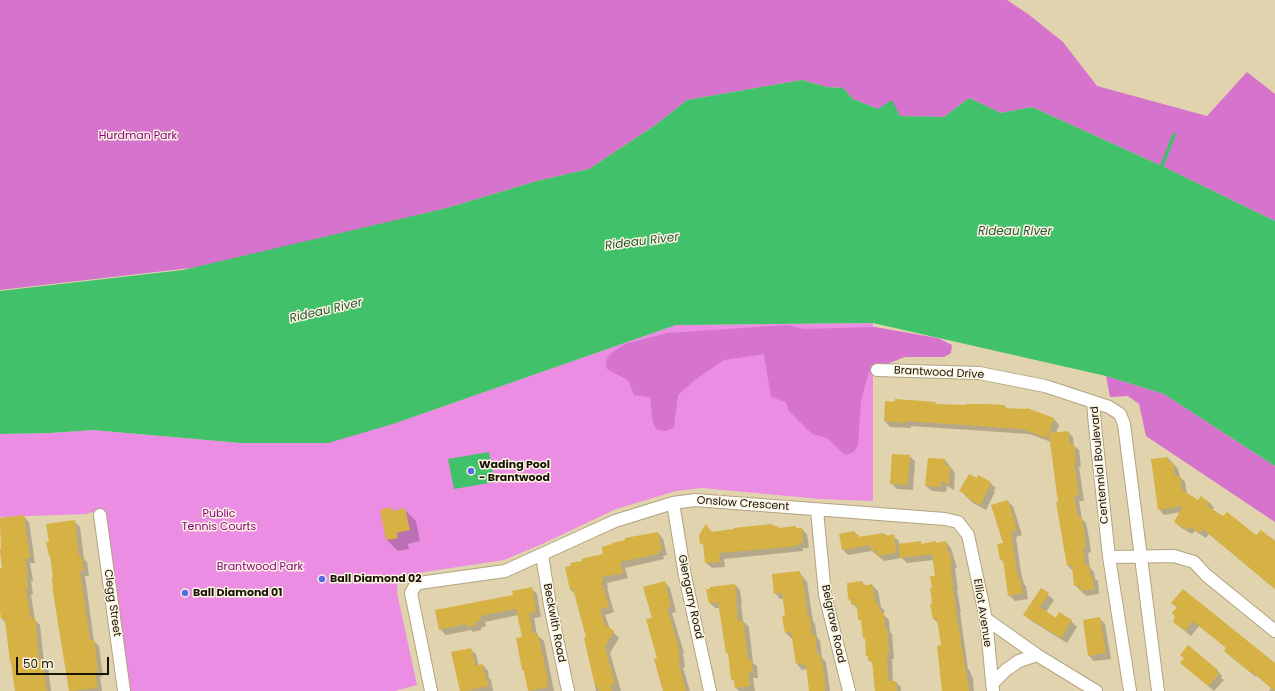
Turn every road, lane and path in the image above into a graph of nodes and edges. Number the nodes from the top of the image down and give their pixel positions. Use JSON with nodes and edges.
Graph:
{"nodes":[{"id":1,"x":876,"y":370,"type":"dead end"},
{"id":2,"x":1093,"y":402,"type":"junction"},
{"id":3,"x":673,"y":503,"type":"junction"},
{"id":4,"x":817,"y":510,"type":"junction"},
{"id":5,"x":100,"y":515,"type":"dead end"},
{"id":6,"x":968,"y":535,"type":"joint"},
{"id":7,"x":542,"y":556,"type":"junction"},
{"id":8,"x":1109,"y":557,"type":"junction"},
{"id":9,"x":1142,"y":557,"type":"junction"},
{"id":10,"x":986,"y":619,"type":"junction"},
{"id":11,"x":1275,"y":631,"type":"edge"},
{"id":12,"x":1037,"y":655,"type":"junction"},
{"id":13,"x":992,"y":688,"type":"edge"},
{"id":14,"x":124,"y":691,"type":"edge"},
{"id":15,"x":431,"y":691,"type":"edge"},
{"id":16,"x":568,"y":691,"type":"edge"},
{"id":17,"x":710,"y":691,"type":"edge"},
{"id":18,"x":849,"y":691,"type":"edge"},
{"id":19,"x":1096,"y":691,"type":"edge"},
{"id":20,"x":1130,"y":691,"type":"edge"},
{"id":21,"x":1158,"y":691,"type":"edge"}],
"edges":[{"from":1,"to":2,"type":"street","name":"Brantwood Drive"},
{"from":2,"to":8,"type":"street","name":"Centennial Boulevard"},
{"from":2,"to":9,"type":"street","name":"Centennial Boulevard"},
{"from":3,"to":4,"type":"street","name":"Onslow Crescent"},
{"from":3,"to":7,"type":"street","name":"Onslow Crescent"},
{"from":3,"to":17,"type":"street","name":"Glengarry Road"},
{"from":4,"to":6,"type":"street","name":"Onslow Crescent"},
{"from":4,"to":18,"type":"street","name":"Belgrave Road"},
{"from":5,"to":14,"type":"street","name":"Clegg Street"},
{"from":6,"to":10,"type":"street","name":"Elliot Avenue"},
{"from":7,"to":15,"type":"street","name":"Onslow Crescent"},
{"from":7,"to":16,"type":"street","name":"Beckwith Road"},
{"from":8,"to":9,"type":"street"},
{"from":8,"to":20,"type":"street","name":"Centennial Boulevard"},
{"from":9,"to":11,"type":"street"},
{"from":9,"to":21,"type":"street","name":"Centennial Boulevard"},
{"from":10,"to":12,"type":"street"},
{"from":10,"to":13,"type":"street","name":"Elliot Avenue"},
{"from":12,"to":13,"type":"street"},
{"from":12,"to":19,"type":"street"}]}
